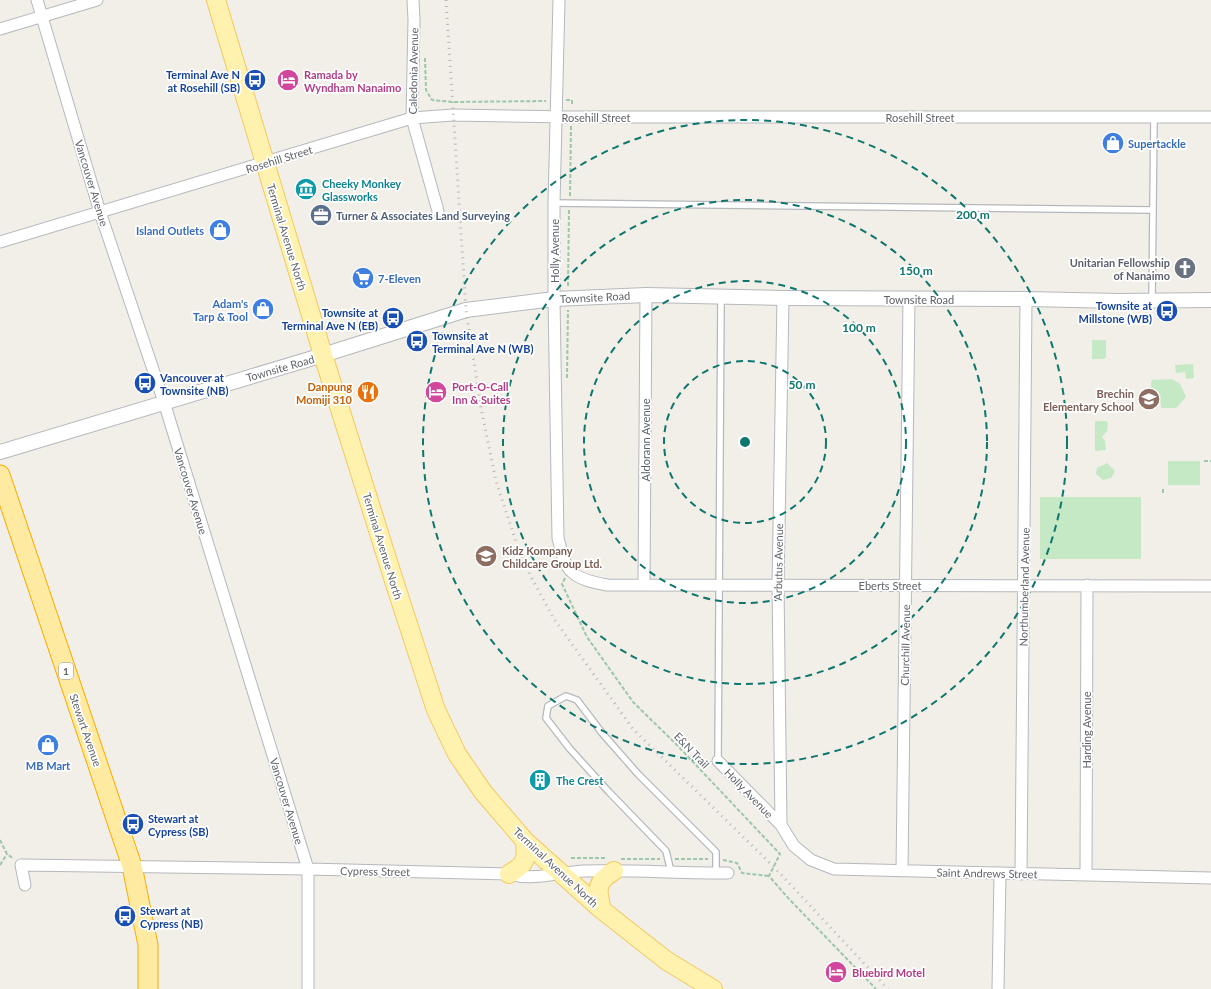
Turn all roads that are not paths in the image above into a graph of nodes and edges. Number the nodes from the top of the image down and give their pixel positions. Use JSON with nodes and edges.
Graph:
{"nodes":[{"id":1,"x":37,"y":0,"type":"edge"},
{"id":2,"x":98,"y":0,"type":"edge"},
{"id":3,"x":216,"y":0,"type":"edge"},
{"id":4,"x":413,"y":0,"type":"edge"},
{"id":5,"x":559,"y":0,"type":"edge"},
{"id":6,"x":41,"y":16,"type":"junction"},
{"id":7,"x":0,"y":29,"type":"edge"},
{"id":8,"x":557,"y":117,"type":"junction"},
{"id":9,"x":1211,"y":117,"type":"edge"},
{"id":10,"x":412,"y":118,"type":"junction"},
{"id":11,"x":1154,"y":118,"type":"junction"},
{"id":12,"x":264,"y":163,"type":"junction"},
{"id":13,"x":554,"y":203,"type":"junction"},
{"id":14,"x":1152,"y":210,"type":"junction"},
{"id":15,"x":438,"y":211,"type":"dead end"},
{"id":16,"x":100,"y":212,"type":"junction"},
{"id":17,"x":0,"y":242,"type":"edge"},
{"id":18,"x":646,"y":295,"type":"junction"},
{"id":19,"x":721,"y":297,"type":"junction"},
{"id":20,"x":783,"y":298,"type":"junction"},
{"id":21,"x":561,"y":299,"type":"junction"},
{"id":22,"x":909,"y":299,"type":"junction"},
{"id":23,"x":1026,"y":299,"type":"junction"},
{"id":24,"x":1211,"y":300,"type":"edge"},
{"id":25,"x":1152,"y":301,"type":"junction"},
{"id":26,"x":323,"y":355,"type":"junction"},
{"id":27,"x":164,"y":402,"type":"junction"},
{"id":28,"x":0,"y":452,"type":"edge"},
{"id":29,"x":0,"y":475,"type":"edge"},
{"id":30,"x":568,"y":575,"type":"joint"},
{"id":31,"x":644,"y":585,"type":"junction"},
{"id":32,"x":720,"y":585,"type":"junction"},
{"id":33,"x":778,"y":585,"type":"junction"},
{"id":34,"x":906,"y":585,"type":"junction"},
{"id":35,"x":1024,"y":585,"type":"junction"},
{"id":36,"x":1087,"y":585,"type":"junction"},
{"id":37,"x":1211,"y":586,"type":"edge"},
{"id":38,"x":718,"y":761,"type":"joint"},
{"id":39,"x":780,"y":825,"type":"junction"},
{"id":40,"x":525,"y":841,"type":"junction"},
{"id":41,"x":132,"y":866,"type":"junction"},
{"id":42,"x":308,"y":869,"type":"junction"},
{"id":43,"x":614,"y":871,"type":"junction"},
{"id":44,"x":902,"y":871,"type":"junction"},
{"id":45,"x":671,"y":872,"type":"junction"},
{"id":46,"x":716,"y":873,"type":"junction"},
{"id":47,"x":728,"y":873,"type":"dead end"},
{"id":48,"x":1000,"y":873,"type":"junction"},
{"id":49,"x":509,"y":874,"type":"junction"},
{"id":50,"x":562,"y":874,"type":"junction"},
{"id":51,"x":1021,"y":874,"type":"junction"},
{"id":52,"x":1086,"y":875,"type":"junction"},
{"id":53,"x":1211,"y":878,"type":"edge"},
{"id":54,"x":25,"y":885,"type":"dead end"},
{"id":55,"x":602,"y":910,"type":"junction"},
{"id":56,"x":148,"y":989,"type":"edge"},
{"id":57,"x":308,"y":989,"type":"edge"},
{"id":58,"x":713,"y":989,"type":"edge"},
{"id":59,"x":998,"y":989,"type":"edge"}],
"edges":[{"from":1,"to":6,"type":"street","name":"Vancouver Avenue"},
{"from":2,"to":6,"type":"street"},
{"from":3,"to":12,"type":"main road","name":"Terminal Avenue North"},
{"from":4,"to":10,"type":"street","name":"Caledonia Avenue"},
{"from":5,"to":8,"type":"street","name":"Holly Avenue"},
{"from":6,"to":7,"type":"street"},
{"from":6,"to":16,"type":"street","name":"Vancouver Avenue"},
{"from":8,"to":10,"type":"street","name":"Rosehill Street"},
{"from":8,"to":11,"type":"street","name":"Rosehill Street"},
{"from":8,"to":13,"type":"street","name":"Holly Avenue"},
{"from":9,"to":11,"type":"street","name":"Rosehill Street"},
{"from":10,"to":12,"type":"street","name":"Rosehill Street"},
{"from":10,"to":15,"type":"street","name":"Caledonia Avenue"},
{"from":11,"to":14,"type":"lane"},
{"from":12,"to":16,"type":"street","name":"Rosehill Street"},
{"from":12,"to":26,"type":"main road","name":"Terminal Avenue North"},
{"from":13,"to":14,"type":"lane"},
{"from":13,"to":21,"type":"street","name":"Holly Avenue"},
{"from":14,"to":25,"type":"lane"},
{"from":16,"to":17,"type":"street","name":"Rosehill Street"},
{"from":16,"to":27,"type":"street","name":"Vancouver Avenue"},
{"from":18,"to":19,"type":"street","name":"Townsite Road"},
{"from":18,"to":21,"type":"street","name":"Townsite Road"},
{"from":18,"to":31,"type":"street","name":"Aldorann Avenue"},
{"from":19,"to":20,"type":"street","name":"Townsite Road"},
{"from":19,"to":32,"type":"lane"},
{"from":20,"to":22,"type":"street","name":"Townsite Road"},
{"from":20,"to":33,"type":"street","name":"Arbutus Avenue"},
{"from":21,"to":26,"type":"street","name":"Townsite Road"},
{"from":21,"to":30,"type":"street","name":"Holly Avenue"},
{"from":22,"to":23,"type":"street","name":"Townsite Road"},
{"from":22,"to":34,"type":"street","name":"Churchill Avenue"},
{"from":23,"to":25,"type":"street","name":"Townsite Road"},
{"from":23,"to":35,"type":"street","name":"Northumberland Avenue"},
{"from":24,"to":25,"type":"street","name":"Townsite Road"},
{"from":26,"to":27,"type":"street","name":"Townsite Road"},
{"from":26,"to":40,"type":"main road","name":"Terminal Avenue North"},
{"from":27,"to":28,"type":"street","name":"Townsite Road"},
{"from":27,"to":42,"type":"street","name":"Vancouver Avenue"},
{"from":29,"to":41,"type":"highway","name":"Stewart Avenue","number":"1"},
{"from":30,"to":31,"type":"street","name":"Eberts Street"},
{"from":31,"to":32,"type":"street","name":"Eberts Street"},
{"from":32,"to":33,"type":"street","name":"Eberts Street"},
{"from":32,"to":38,"type":"lane"},
{"from":33,"to":34,"type":"street","name":"Eberts Street"},
{"from":33,"to":39,"type":"street","name":"Arbutus Avenue"},
{"from":34,"to":35,"type":"street","name":"Eberts Street"},
{"from":34,"to":44,"type":"street","name":"Churchill Avenue"},
{"from":35,"to":36,"type":"street","name":"Eberts Street"},
{"from":35,"to":51,"type":"street","name":"Northumberland Avenue"},
{"from":36,"to":37,"type":"street","name":"Eberts Street"},
{"from":36,"to":52,"type":"street","name":"Harding Avenue"},
{"from":38,"to":39,"type":"street","name":"Holly Avenue"},
{"from":39,"to":44,"type":"street","name":"Saint Andrews Street"},
{"from":40,"to":49,"type":"main road"},
{"from":40,"to":50,"type":"main road","name":"Terminal Avenue North"},
{"from":41,"to":42,"type":"street","name":"Cypress Street"},
{"from":41,"to":54,"type":"street","name":"Cypress Street"},
{"from":41,"to":56,"type":"highway","name":"Stewart Avenue","number":"1"},
{"from":42,"to":49,"type":"street","name":"Cypress Street"},
{"from":42,"to":57,"type":"street","name":"Vancouver Avenue"},
{"from":43,"to":45,"type":"street","name":"Cypress Street"},
{"from":43,"to":50,"type":"street","name":"Cypress Street"},
{"from":43,"to":55,"type":"main road"},
{"from":44,"to":48,"type":"street","name":"Saint Andrews Street"},
{"from":45,"to":46,"type":"street","name":"Cypress Street"},
{"from":45,"to":46,"type":"lane"},
{"from":46,"to":47,"type":"street","name":"Cypress Street"},
{"from":48,"to":51,"type":"street","name":"Saint Andrews Street"},
{"from":48,"to":59,"type":"street"},
{"from":49,"to":50,"type":"street","name":"Cypress Street"},
{"from":50,"to":55,"type":"main road","name":"Terminal Avenue North"},
{"from":51,"to":52,"type":"street","name":"Saint Andrews Street"},
{"from":52,"to":53,"type":"street","name":"Saint Andrews Street"},
{"from":55,"to":58,"type":"main road","name":"Terminal Avenue North"}]}
